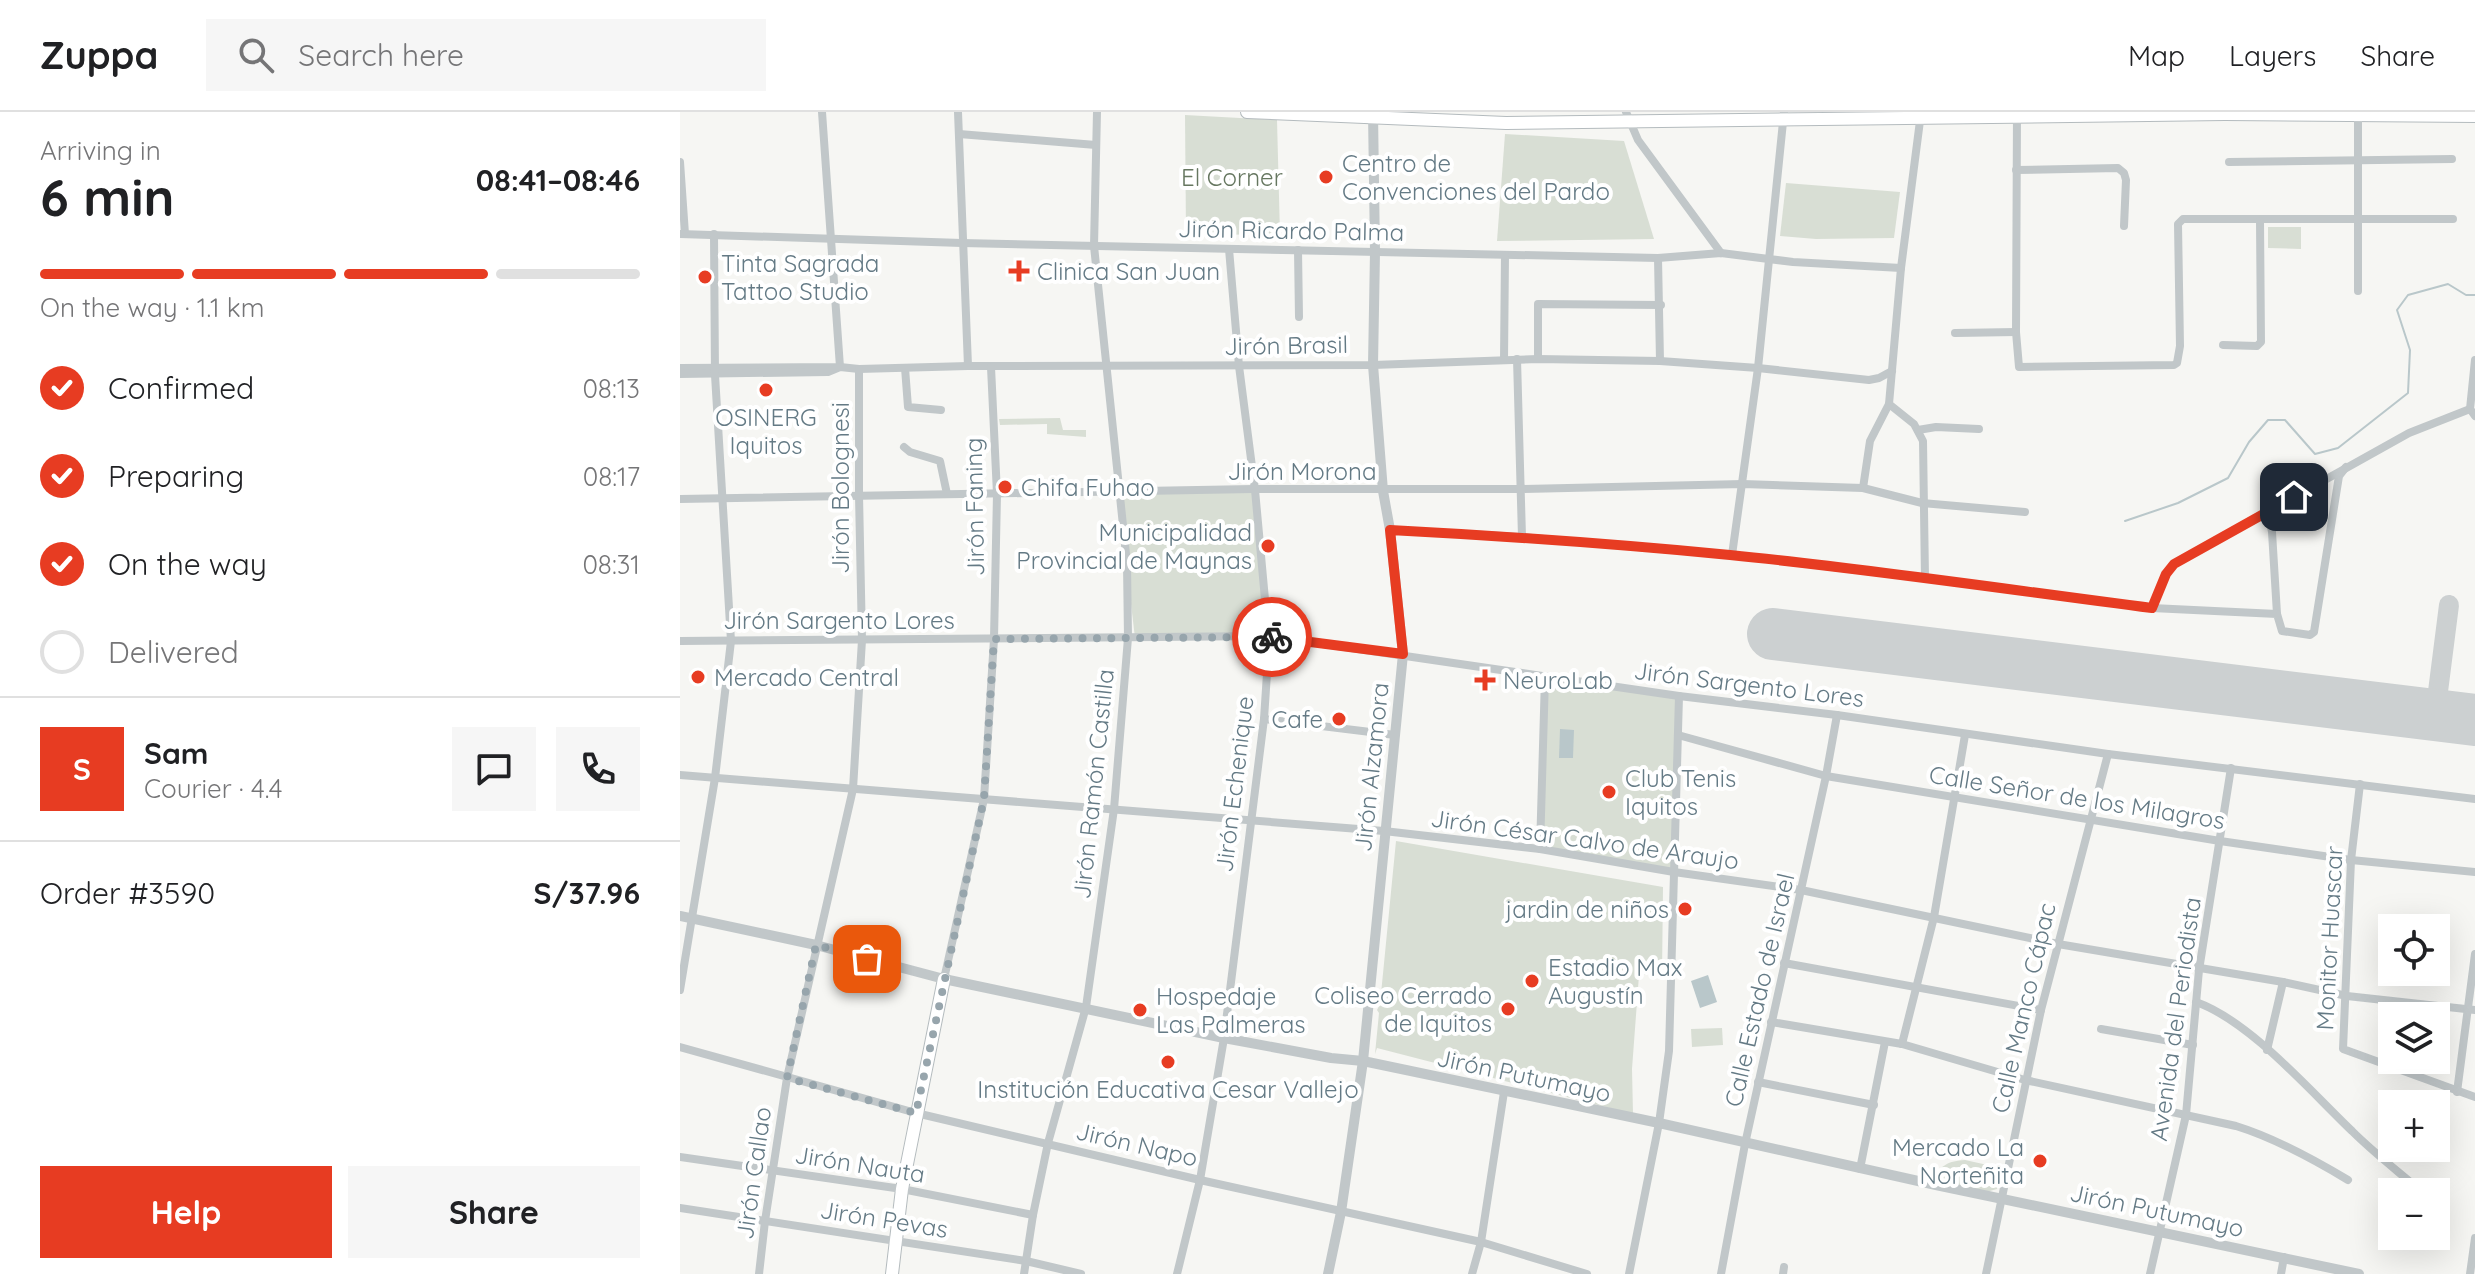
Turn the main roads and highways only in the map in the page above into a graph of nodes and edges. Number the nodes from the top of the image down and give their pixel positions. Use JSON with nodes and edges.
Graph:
{"nodes":[{"id":1,"x":1247,"y":112,"type":"edge"},
{"id":2,"x":2224,"y":113,"type":"edge"},
{"id":3,"x":2016,"y":114,"type":"edge"},
{"id":4,"x":2358,"y":114,"type":"edge"},
{"id":5,"x":1373,"y":115,"type":"edge"},
{"id":6,"x":1921,"y":115,"type":"edge"},
{"id":7,"x":1766,"y":116,"type":"edge"},
{"id":8,"x":1784,"y":116,"type":"edge"},
{"id":9,"x":2475,"y":116,"type":"edge"},
{"id":10,"x":1628,"y":117,"type":"edge"},
{"id":11,"x":944,"y":979,"type":"road end"},
{"id":12,"x":892,"y":1274,"type":"edge"}],
"edges":[{"from":1,"to":5,"type":"main road"},
{"from":2,"to":3,"type":"main road"},
{"from":2,"to":4,"type":"main road"},
{"from":3,"to":6,"type":"main road"},
{"from":4,"to":9,"type":"main road"},
{"from":5,"to":10,"type":"main road"},
{"from":6,"to":8,"type":"main road"},
{"from":7,"to":8,"type":"main road"},
{"from":7,"to":10,"type":"main road"},
{"from":11,"to":12,"type":"main road"}]}
